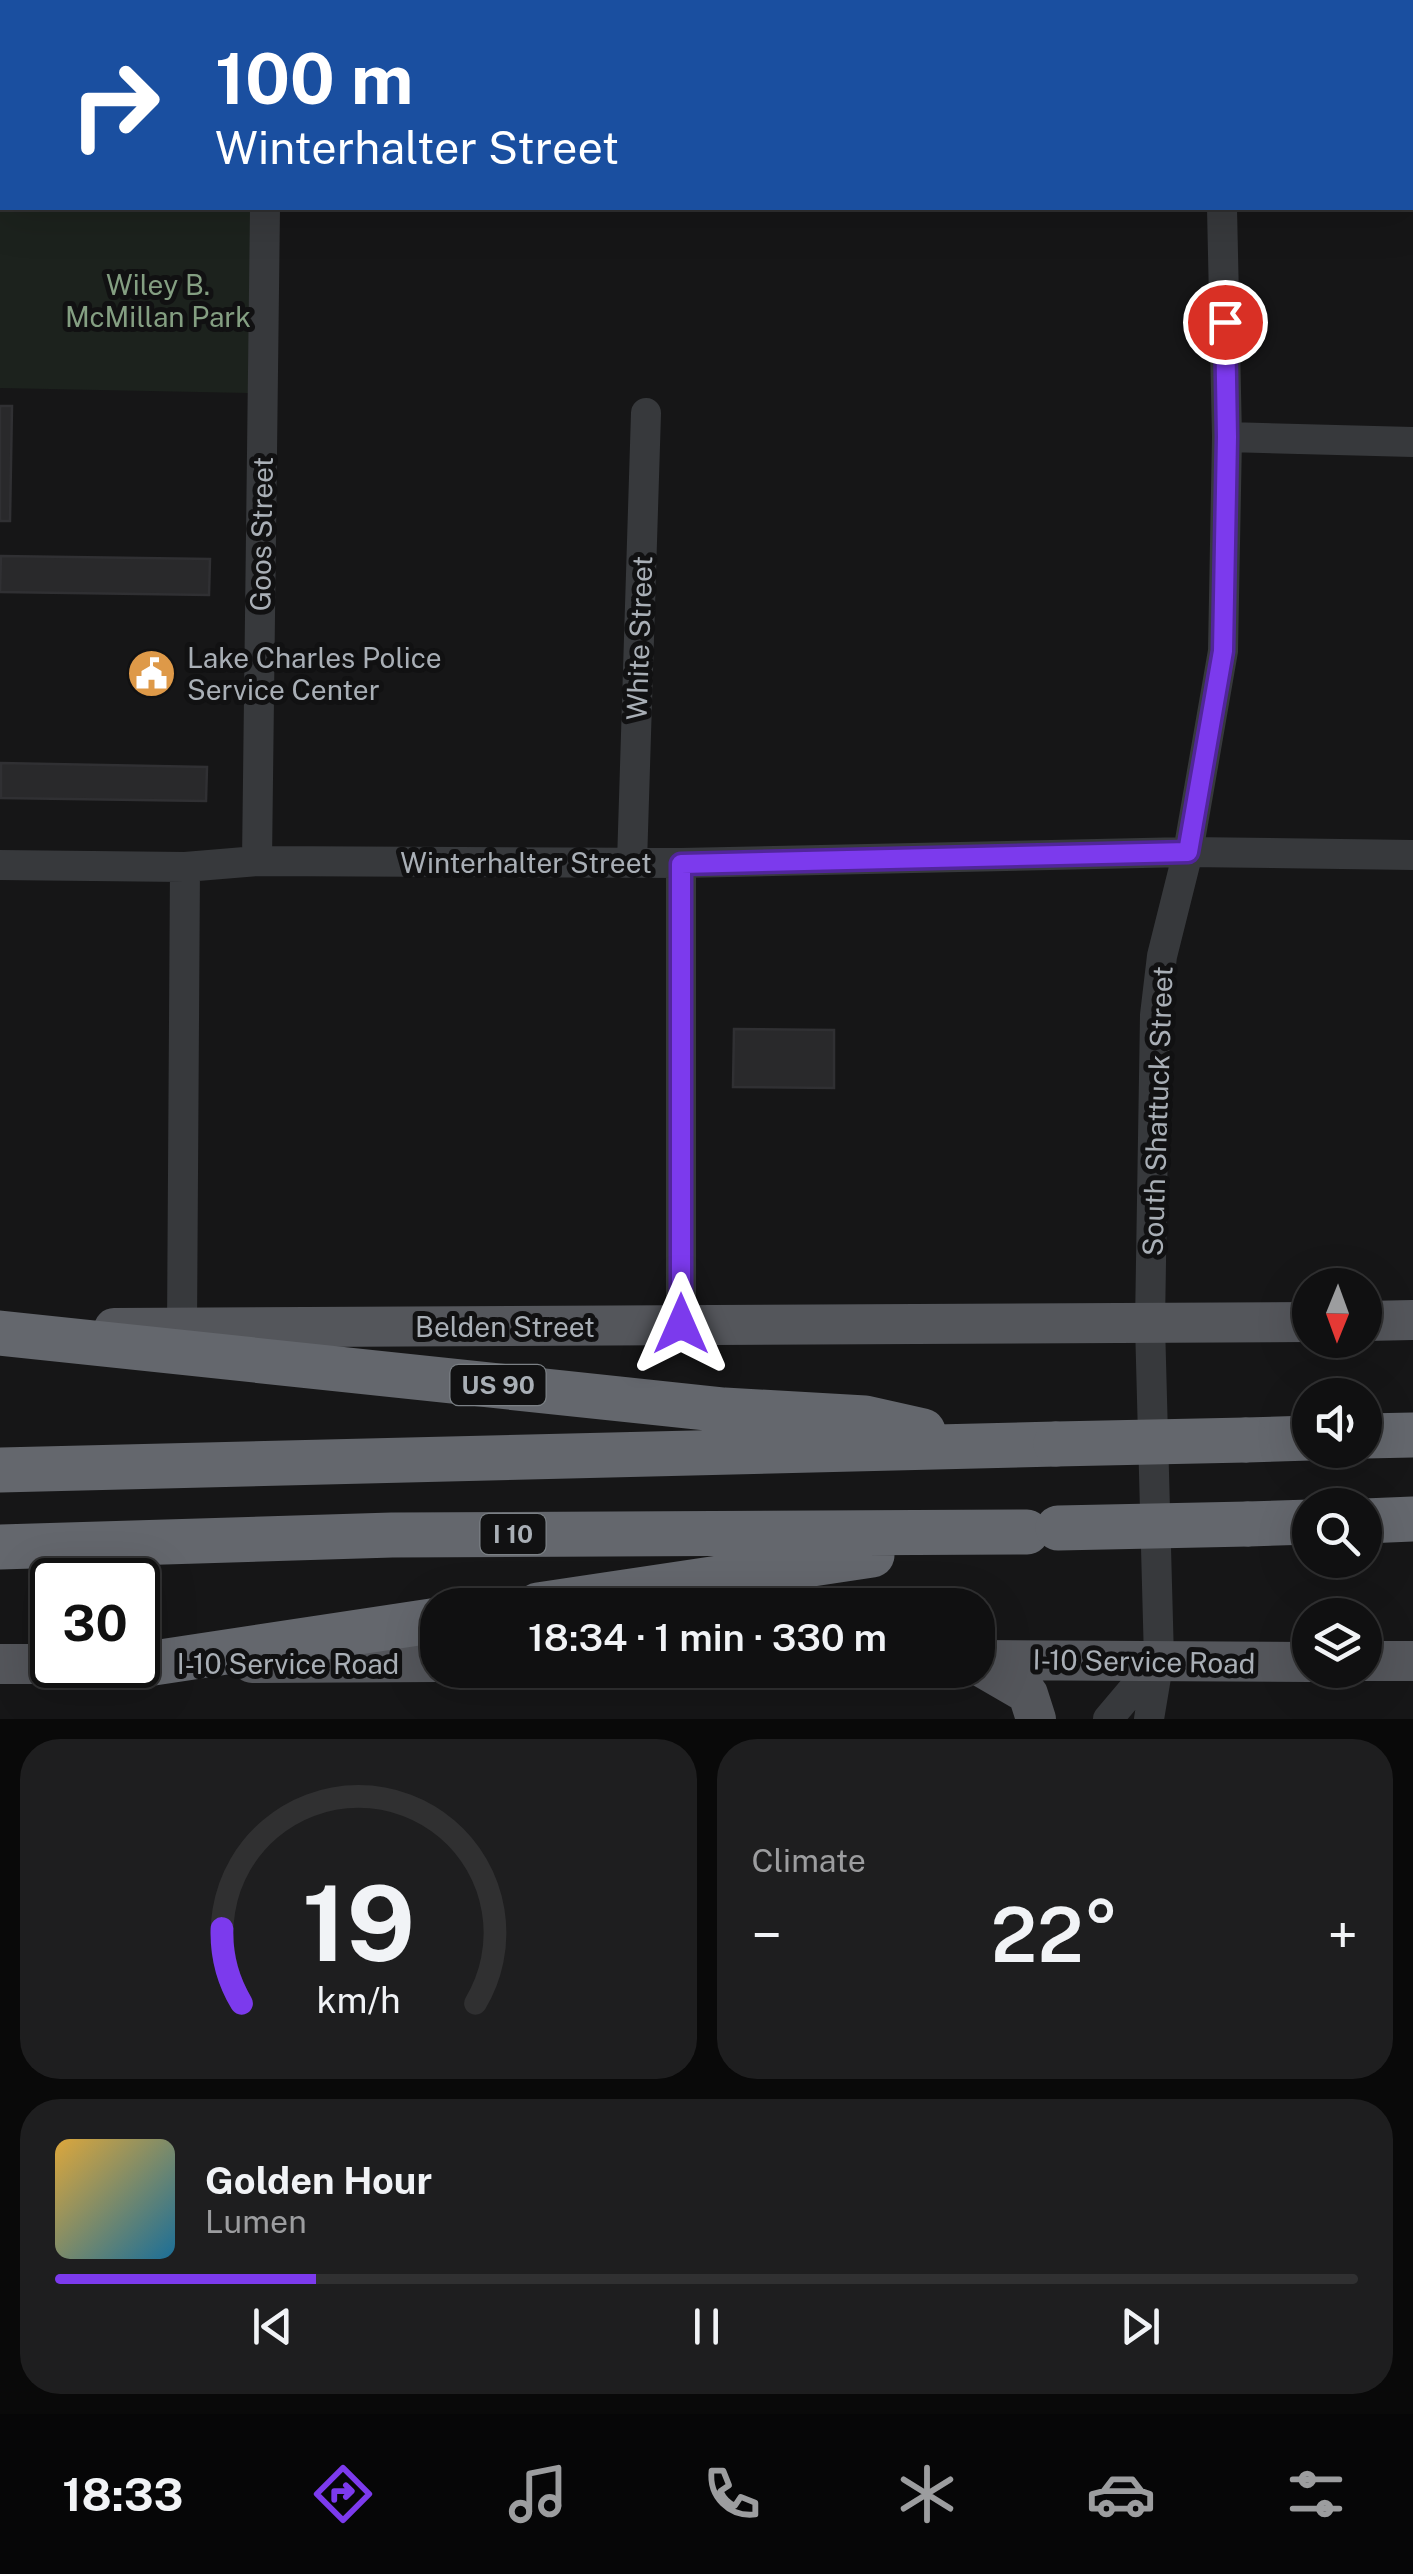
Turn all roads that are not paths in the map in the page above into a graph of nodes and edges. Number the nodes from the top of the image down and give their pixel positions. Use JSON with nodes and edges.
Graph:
{"nodes":[{"id":1,"x":264,"y":210,"type":"edge"},
{"id":2,"x":1222,"y":210,"type":"edge"},
{"id":3,"x":646,"y":413,"type":"dead end"},
{"id":4,"x":1227,"y":437,"type":"junction"},
{"id":5,"x":1413,"y":442,"type":"edge"},
{"id":6,"x":1188,"y":852,"type":"junction"},
{"id":7,"x":1413,"y":854,"type":"edge"},
{"id":8,"x":257,"y":861,"type":"junction"},
{"id":9,"x":632,"y":862,"type":"junction"},
{"id":10,"x":681,"y":864,"type":"junction"},
{"id":11,"x":0,"y":865,"type":"edge"},
{"id":12,"x":184,"y":867,"type":"junction"},
{"id":13,"x":1413,"y":1320,"type":"edge"},
{"id":14,"x":1382,"y":1321,"type":"edge"},
{"id":15,"x":1292,"y":1322,"type":"edge"},
{"id":16,"x":681,"y":1324,"type":"junction"},
{"id":17,"x":1150,"y":1324,"type":"junction"},
{"id":18,"x":182,"y":1328,"type":"junction"},
{"id":19,"x":0,"y":1330,"type":"edge"},
{"id":20,"x":1382,"y":1436,"type":"edge"},
{"id":21,"x":1413,"y":1436,"type":"edge"},
{"id":22,"x":1292,"y":1439,"type":"edge"},
{"id":23,"x":994,"y":1446,"type":"junction"},
{"id":24,"x":0,"y":1470,"type":"edge"},
{"id":25,"x":1413,"y":1519,"type":"edge"},
{"id":26,"x":1382,"y":1520,"type":"edge"},
{"id":27,"x":1292,"y":1523,"type":"edge"},
{"id":28,"x":1042,"y":1530,"type":"junction"},
{"id":29,"x":0,"y":1547,"type":"edge"},
{"id":30,"x":652,"y":1588,"type":"edge"},
{"id":31,"x":420,"y":1623,"type":"edge"},
{"id":32,"x":1159,"y":1659,"type":"junction"},
{"id":33,"x":160,"y":1661,"type":"edge"},
{"id":34,"x":1382,"y":1661,"type":"edge"},
{"id":35,"x":1413,"y":1661,"type":"edge"},
{"id":36,"x":420,"y":1662,"type":"edge"},
{"id":37,"x":995,"y":1662,"type":"edge"},
{"id":38,"x":1292,"y":1662,"type":"edge"},
{"id":39,"x":0,"y":1664,"type":"edge"},
{"id":40,"x":30,"y":1664,"type":"edge"},
{"id":41,"x":160,"y":1664,"type":"edge"},
{"id":42,"x":995,"y":1673,"type":"edge"},
{"id":43,"x":1036,"y":1719,"type":"edge"},
{"id":44,"x":1108,"y":1719,"type":"edge"},
{"id":45,"x":1149,"y":1719,"type":"edge"},
{"id":46,"x":1164,"y":1719,"type":"edge"}],
"edges":[{"from":1,"to":8,"type":"street","name":"Goos Street"},
{"from":2,"to":4,"type":"street","name":"South Shattuck Street"},
{"from":3,"to":9,"type":"street","name":"White Street"},
{"from":4,"to":5,"type":"street"},
{"from":4,"to":6,"type":"street","name":"South Shattuck Street"},
{"from":6,"to":7,"type":"street","name":"Winterhalter Street"},
{"from":6,"to":10,"type":"street","name":"Winterhalter Street"},
{"from":6,"to":17,"type":"street","name":"South Shattuck Street"},
{"from":8,"to":9,"type":"street","name":"Winterhalter Street"},
{"from":8,"to":12,"type":"street","name":"Winterhalter Street"},
{"from":9,"to":10,"type":"street","name":"Winterhalter Street"},
{"from":10,"to":16,"type":"street"},
{"from":11,"to":12,"type":"street","name":"Winterhalter Street"},
{"from":12,"to":18,"type":"street"},
{"from":13,"to":14,"type":"main road"},
{"from":15,"to":17,"type":"main road","name":"Belden Street"},
{"from":16,"to":17,"type":"main road","name":"Belden Street"},
{"from":16,"to":18,"type":"main road","name":"Belden Street"},
{"from":17,"to":32,"type":"street","name":"South Shattuck Street"},
{"from":18,"to":19,"type":"main road","name":"Belden Street"},
{"from":19,"to":23,"type":"highway","number":"US 90"},
{"from":20,"to":21,"type":"highway"},
{"from":22,"to":23,"type":"highway","bridge":true},
{"from":23,"to":24,"type":"highway"},
{"from":25,"to":26,"type":"highway"},
{"from":27,"to":28,"type":"highway","number":"I 10","bridge":true},
{"from":28,"to":29,"type":"highway","number":"I 10"},
{"from":28,"to":30,"type":"highway"},
{"from":31,"to":33,"type":"highway"},
{"from":32,"to":37,"type":"main road","name":"I-10 Service Road"},
{"from":32,"to":38,"type":"main road","name":"I-10 Service Road"},
{"from":32,"to":44,"type":"street"},
{"from":32,"to":45,"type":"street","name":"South Shattuck Street"},
{"from":32,"to":46,"type":"street"},
{"from":34,"to":35,"type":"main road"},
{"from":36,"to":41,"type":"main road","name":"I-10 Service Road"},
{"from":39,"to":40,"type":"main road"},
{"from":42,"to":43,"type":"main road"}]}
